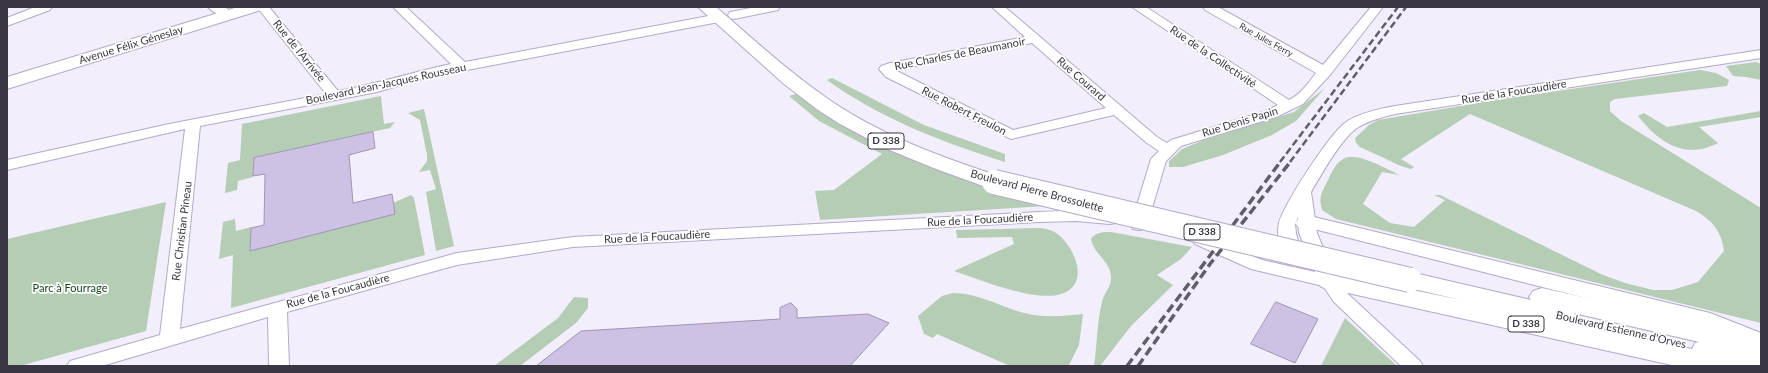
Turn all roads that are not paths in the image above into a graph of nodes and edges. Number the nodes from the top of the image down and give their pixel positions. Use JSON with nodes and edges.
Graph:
{"nodes":[{"id":1,"x":46,"y":7,"type":"edge"},
{"id":2,"x":255,"y":7,"type":"edge"},
{"id":3,"x":263,"y":7,"type":"edge"},
{"id":4,"x":399,"y":7,"type":"edge"},
{"id":5,"x":774,"y":7,"type":"edge"},
{"id":6,"x":998,"y":7,"type":"edge"},
{"id":7,"x":1138,"y":7,"type":"edge"},
{"id":8,"x":1209,"y":7,"type":"edge"},
{"id":9,"x":1378,"y":7,"type":"edge"},
{"id":10,"x":226,"y":10,"type":"edge"},
{"id":11,"x":726,"y":14,"type":"edge"},
{"id":12,"x":7,"y":22,"type":"edge"},
{"id":13,"x":1034,"y":39,"type":"junction"},
{"id":14,"x":1761,"y":54,"type":"edge"},
{"id":15,"x":458,"y":68,"type":"junction"},
{"id":16,"x":886,"y":70,"type":"joint"},
{"id":17,"x":1325,"y":72,"type":"junction"},
{"id":18,"x":7,"y":77,"type":"edge"},
{"id":19,"x":7,"y":83,"type":"edge"},
{"id":20,"x":335,"y":96,"type":"junction"},
{"id":21,"x":1288,"y":106,"type":"junction"},
{"id":22,"x":1116,"y":110,"type":"junction"},
{"id":23,"x":193,"y":123,"type":"junction"},
{"id":24,"x":1167,"y":150,"type":"junction"},
{"id":25,"x":7,"y":164,"type":"edge"},
{"id":26,"x":1139,"y":225,"type":"junction"},
{"id":27,"x":1294,"y":232,"type":"junction"},
{"id":28,"x":1246,"y":260,"type":"junction"},
{"id":29,"x":1410,"y":273,"type":"junction"},
{"id":30,"x":1302,"y":274,"type":"junction"},
{"id":31,"x":1330,"y":281,"type":"junction"},
{"id":32,"x":277,"y":308,"type":"junction"},
{"id":33,"x":169,"y":339,"type":"junction"},
{"id":34,"x":1761,"y":342,"type":"edge"},
{"id":35,"x":1761,"y":347,"type":"edge"},
{"id":36,"x":1761,"y":363,"type":"edge"},
{"id":37,"x":77,"y":366,"type":"edge"},
{"id":38,"x":279,"y":366,"type":"edge"},
{"id":39,"x":1413,"y":366,"type":"edge"},
{"id":40,"x":1722,"y":366,"type":"edge"}],
"edges":[{"from":1,"to":12,"type":"street"},
{"from":2,"to":10,"type":"main road","name":"Avenue Félix Géneslay"},
{"from":3,"to":20,"type":"street","name":"Rue de l'Arrivée"},
{"from":4,"to":15,"type":"street"},
{"from":5,"to":11,"type":"street","name":"Boulevard Jean-Jacques Rousseau"},
{"from":6,"to":13,"type":"street","name":"Rue Courard"},
{"from":7,"to":21,"type":"street","name":"Rue de la Collectivité"},
{"from":8,"to":17,"type":"street","name":"Rue Jules Ferry"},
{"from":9,"to":17,"type":"street","name":"Rue Denis Papin"},
{"from":10,"to":18,"type":"main road","name":"Avenue Félix Géneslay"},
{"from":10,"to":19,"type":"main road","name":"Avenue Félix Géneslay"},
{"from":11,"to":15,"type":"street","name":"Boulevard Jean-Jacques Rousseau"},
{"from":11,"to":29,"type":"main road","name":"Boulevard Pierre Brossolette","number":"D 338","bridge":true},
{"from":13,"to":16,"type":"street","name":"Rue Charles de Beaumanoir"},
{"from":13,"to":22,"type":"street","name":"Rue Courard"},
{"from":14,"to":27,"type":"street","name":"Rue de la Foucaudière"},
{"from":15,"to":20,"type":"street","name":"Boulevard Jean-Jacques Rousseau"},
{"from":16,"to":22,"type":"street","name":"Rue Robert Freulon"},
{"from":17,"to":21,"type":"street","name":"Rue Denis Papin"},
{"from":20,"to":23,"type":"street","name":"Boulevard Jean-Jacques Rousseau"},
{"from":21,"to":24,"type":"street","name":"Rue Denis Papin"},
{"from":22,"to":24,"type":"street","name":"Rue Courard"},
{"from":23,"to":25,"type":"street","name":"Boulevard Jean-Jacques Rousseau"},
{"from":23,"to":33,"type":"street","name":"Rue Christian Pineau"},
{"from":24,"to":26,"type":"street","name":"Rue Denis Papin"},
{"from":26,"to":28,"type":"street","name":"Rue de la Foucaudière"},
{"from":26,"to":32,"type":"street","name":"Rue de la Foucaudière"},
{"from":27,"to":28,"type":"street","name":"Rue de la Foucaudière"},
{"from":27,"to":30,"type":"street","name":"Rue de la Foucaudière"},
{"from":27,"to":31,"type":"street"},
{"from":27,"to":34,"type":"street"},
{"from":28,"to":30,"type":"street","name":"Rue de la Foucaudière"},
{"from":29,"to":35,"type":"main road","name":"Boulevard Estienne d'Orves","number":"D 338"},
{"from":29,"to":36,"type":"main road","name":"Boulevard Estienne d'Orves","number":"D 338"},
{"from":30,"to":31,"type":"street","number":"D 338"},
{"from":31,"to":39,"type":"street"},
{"from":31,"to":40,"type":"main road","number":"D 338"},
{"from":32,"to":33,"type":"street","name":"Rue de la Foucaudière"},
{"from":32,"to":38,"type":"street"},
{"from":33,"to":37,"type":"street","name":"Rue de la Foucaudière"}]}
